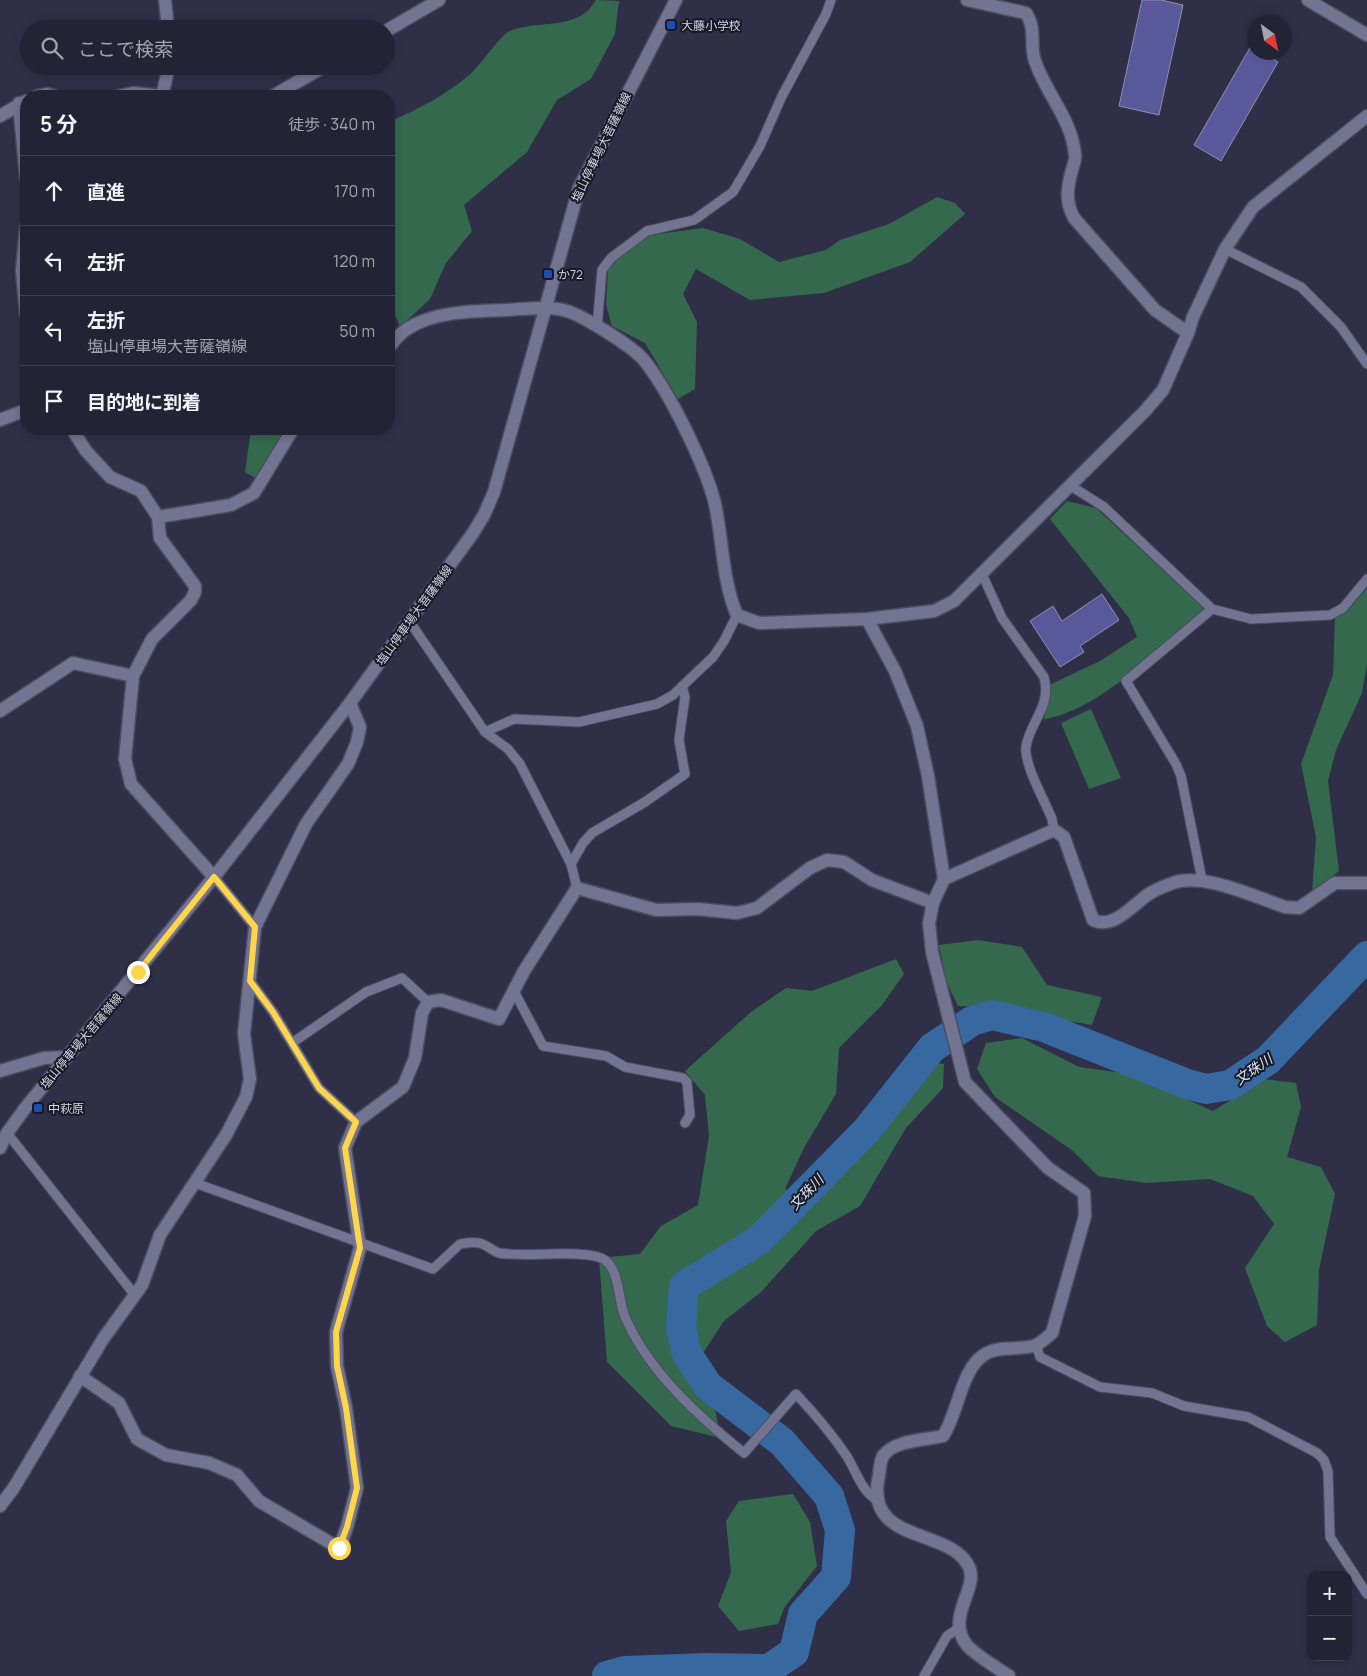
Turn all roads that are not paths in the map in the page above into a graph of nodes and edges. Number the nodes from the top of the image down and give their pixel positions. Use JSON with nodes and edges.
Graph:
{"nodes":[{"id":1,"x":166,"y":0,"type":"edge"},
{"id":2,"x":439,"y":0,"type":"edge"},
{"id":3,"x":676,"y":0,"type":"edge"},
{"id":4,"x":831,"y":0,"type":"edge"},
{"id":5,"x":968,"y":0,"type":"edge"},
{"id":6,"x":1308,"y":0,"type":"edge"},
{"id":7,"x":166,"y":20,"type":"edge"},
{"id":8,"x":395,"y":25,"type":"edge"},
{"id":9,"x":1367,"y":35,"type":"edge"},
{"id":10,"x":167,"y":75,"type":"edge"},
{"id":11,"x":309,"y":75,"type":"edge"},
{"id":12,"x":164,"y":90,"type":"edge"},
{"id":13,"x":283,"y":90,"type":"edge"},
{"id":14,"x":20,"y":103,"type":"edge"},
{"id":15,"x":0,"y":116,"type":"edge"},
{"id":16,"x":1367,"y":116,"type":"edge"},
{"id":17,"x":1225,"y":249,"type":"junction"},
{"id":18,"x":545,"y":308,"type":"junction"},
{"id":19,"x":598,"y":328,"type":"junction"},
{"id":20,"x":1188,"y":333,"type":"junction"},
{"id":21,"x":395,"y":341,"type":"edge"},
{"id":22,"x":1367,"y":364,"type":"edge"},
{"id":23,"x":20,"y":412,"type":"edge"},
{"id":24,"x":0,"y":420,"type":"edge"},
{"id":25,"x":76,"y":435,"type":"edge"},
{"id":26,"x":290,"y":435,"type":"edge"},
{"id":27,"x":1071,"y":486,"type":"junction"},
{"id":28,"x":158,"y":517,"type":"junction"},
{"id":29,"x":982,"y":574,"type":"junction"},
{"id":30,"x":1367,"y":579,"type":"edge"},
{"id":31,"x":1212,"y":609,"type":"junction"},
{"id":32,"x":737,"y":615,"type":"junction"},
{"id":33,"x":867,"y":619,"type":"junction"},
{"id":34,"x":410,"y":622,"type":"junction"},
{"id":35,"x":132,"y":676,"type":"junction"},
{"id":36,"x":682,"y":686,"type":"junction"},
{"id":37,"x":350,"y":702,"type":"junction"},
{"id":38,"x":0,"y":711,"type":"edge"},
{"id":39,"x":485,"y":732,"type":"junction"},
{"id":40,"x":1054,"y":830,"type":"junction"},
{"id":41,"x":571,"y":864,"type":"junction"},
{"id":42,"x":214,"y":877,"type":"junction"},
{"id":43,"x":944,"y":879,"type":"junction"},
{"id":44,"x":1202,"y":880,"type":"junction"},
{"id":45,"x":1367,"y":883,"type":"edge"},
{"id":46,"x":577,"y":888,"type":"junction"},
{"id":47,"x":933,"y":903,"type":"junction"},
{"id":48,"x":255,"y":927,"type":"junction"},
{"id":49,"x":250,"y":981,"type":"junction"},
{"id":50,"x":514,"y":991,"type":"junction"},
{"id":51,"x":428,"y":1002,"type":"junction"},
{"id":52,"x":292,"y":1043,"type":"junction"},
{"id":53,"x":67,"y":1057,"type":"junction"},
{"id":54,"x":0,"y":1071,"type":"edge"},
{"id":55,"x":356,"y":1122,"type":"junction"},
{"id":56,"x":685,"y":1123,"type":"dead end"},
{"id":57,"x":8,"y":1133,"type":"junction"},
{"id":58,"x":0,"y":1148,"type":"edge"},
{"id":59,"x":196,"y":1183,"type":"junction"},
{"id":60,"x":359,"y":1242,"type":"junction"},
{"id":61,"x":134,"y":1294,"type":"junction"},
{"id":62,"x":1036,"y":1345,"type":"junction"},
{"id":63,"x":80,"y":1376,"type":"junction"},
{"id":64,"x":877,"y":1500,"type":"junction"},
{"id":65,"x":0,"y":1506,"type":"edge"},
{"id":66,"x":1367,"y":1594,"type":"edge"},
{"id":67,"x":960,"y":1627,"type":"junction"},
{"id":68,"x":924,"y":1676,"type":"edge"},
{"id":69,"x":1009,"y":1676,"type":"edge"}],
"edges":[{"from":1,"to":7,"type":"street"},
{"from":2,"to":8,"type":"street"},
{"from":3,"to":18,"type":"street","name":"塩山停車場大菩薩嶺線"},
{"from":4,"to":19,"type":"lane"},
{"from":5,"to":20,"type":"street"},
{"from":6,"to":9,"type":"street"},
{"from":10,"to":12,"type":"street"},
{"from":11,"to":13,"type":"street"},
{"from":14,"to":15,"type":"street"},
{"from":16,"to":17,"type":"street"},
{"from":17,"to":20,"type":"street"},
{"from":17,"to":22,"type":"lane"},
{"from":18,"to":19,"type":"street"},
{"from":18,"to":21,"type":"street"},
{"from":18,"to":34,"type":"street","name":"塩山停車場大菩薩嶺線"},
{"from":19,"to":32,"type":"street"},
{"from":20,"to":27,"type":"street"},
{"from":23,"to":24,"type":"street"},
{"from":25,"to":28,"type":"street"},
{"from":26,"to":28,"type":"street"},
{"from":27,"to":29,"type":"street"},
{"from":27,"to":31,"type":"lane"},
{"from":28,"to":35,"type":"street"},
{"from":29,"to":33,"type":"street"},
{"from":29,"to":40,"type":"lane"},
{"from":30,"to":31,"type":"lane"},
{"from":31,"to":44,"type":"lane"},
{"from":32,"to":33,"type":"street"},
{"from":32,"to":36,"type":"lane"},
{"from":33,"to":43,"type":"street"},
{"from":34,"to":37,"type":"street","name":"塩山停車場大菩薩嶺線"},
{"from":34,"to":39,"type":"lane"},
{"from":35,"to":38,"type":"street"},
{"from":35,"to":42,"type":"street"},
{"from":36,"to":39,"type":"lane"},
{"from":36,"to":41,"type":"lane"},
{"from":37,"to":42,"type":"street","name":"塩山停車場大菩薩嶺線"},
{"from":37,"to":48,"type":"street"},
{"from":39,"to":41,"type":"lane"},
{"from":40,"to":43,"type":"street"},
{"from":40,"to":44,"type":"street"},
{"from":41,"to":46,"type":"lane"},
{"from":42,"to":48,"type":"lane"},
{"from":42,"to":53,"type":"street","name":"塩山停車場大菩薩嶺線"},
{"from":43,"to":47,"type":"street"},
{"from":44,"to":45,"type":"street"},
{"from":46,"to":47,"type":"street"},
{"from":46,"to":50,"type":"street"},
{"from":47,"to":62,"type":"street"},
{"from":48,"to":49,"type":"street"},
{"from":49,"to":52,"type":"lane"},
{"from":49,"to":59,"type":"street"},
{"from":50,"to":51,"type":"street"},
{"from":50,"to":56,"type":"lane"},
{"from":51,"to":52,"type":"lane"},
{"from":51,"to":55,"type":"street"},
{"from":52,"to":55,"type":"lane"},
{"from":53,"to":54,"type":"street"},
{"from":53,"to":57,"type":"street","name":"塩山停車場大菩薩嶺線"},
{"from":55,"to":60,"type":"street"},
{"from":57,"to":58,"type":"street","name":"塩山停車場大菩薩嶺線"},
{"from":57,"to":61,"type":"lane"},
{"from":59,"to":60,"type":"lane"},
{"from":59,"to":61,"type":"street"},
{"from":60,"to":63,"type":"street"},
{"from":60,"to":64,"type":"lane"},
{"from":61,"to":63,"type":"street"},
{"from":62,"to":64,"type":"street"},
{"from":62,"to":66,"type":"lane"},
{"from":63,"to":65,"type":"street"},
{"from":64,"to":67,"type":"street"},
{"from":67,"to":68,"type":"lane"},
{"from":67,"to":69,"type":"street"}]}
